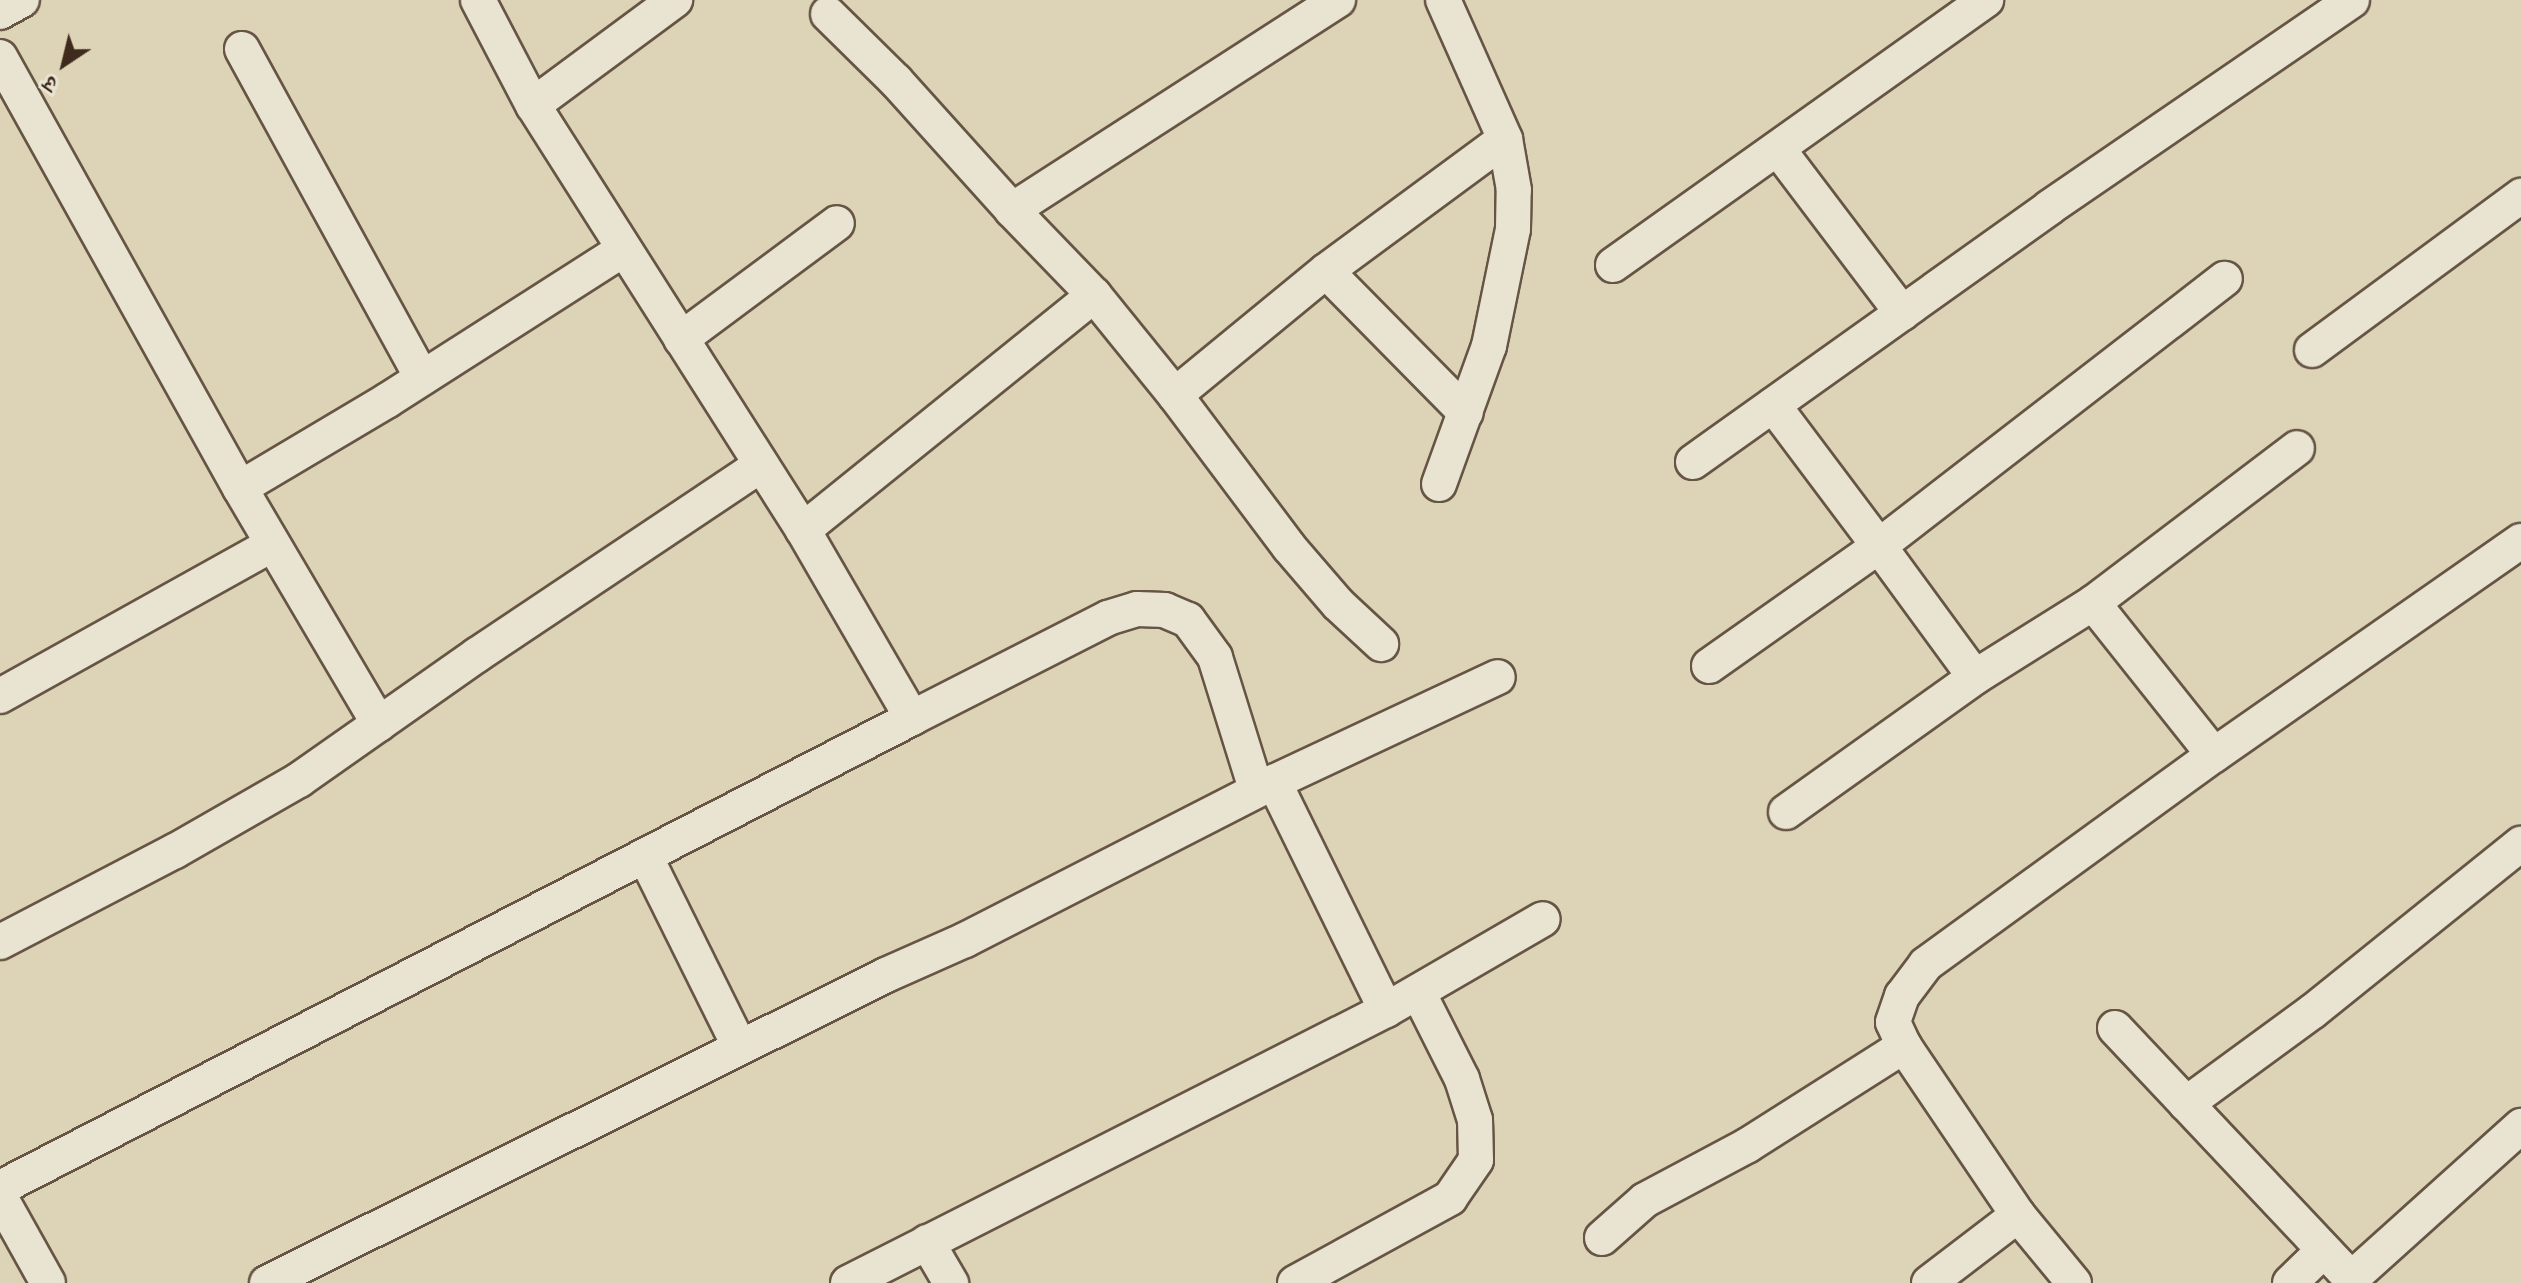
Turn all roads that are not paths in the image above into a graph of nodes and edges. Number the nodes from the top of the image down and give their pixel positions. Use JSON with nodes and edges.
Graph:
{"nodes":[{"id":1,"x":22,"y":0,"type":"edge"},
{"id":2,"x":478,"y":0,"type":"edge"},
{"id":3,"x":675,"y":0,"type":"edge"},
{"id":4,"x":1338,"y":0,"type":"edge"},
{"id":5,"x":1986,"y":0,"type":"edge"},
{"id":6,"x":2352,"y":0,"type":"edge"},
{"id":7,"x":1455,"y":4,"type":"edge"},
{"id":8,"x":831,"y":5,"type":"edge"},
{"id":9,"x":0,"y":12,"type":"edge"},
{"id":10,"x":242,"y":49,"type":"dead end"},
{"id":11,"x":0,"y":57,"type":"edge"},
{"id":12,"x":533,"y":105,"type":"junction"},
{"id":13,"x":1505,"y":139,"type":"junction"},
{"id":14,"x":1778,"y":149,"type":"junction"},
{"id":15,"x":2521,"y":196,"type":"edge"},
{"id":16,"x":1012,"y":210,"type":"junction"},
{"id":17,"x":837,"y":223,"type":"dead end"},
{"id":18,"x":624,"y":249,"type":"junction"},
{"id":19,"x":1613,"y":265,"type":"dead end"},
{"id":20,"x":1326,"y":271,"type":"junction"},
{"id":21,"x":2225,"y":279,"type":"dead end"},
{"id":22,"x":1094,"y":295,"type":"junction"},
{"id":23,"x":1902,"y":313,"type":"junction"},
{"id":24,"x":681,"y":339,"type":"junction"},
{"id":25,"x":2312,"y":350,"type":"dead end"},
{"id":26,"x":422,"y":378,"type":"junction"},
{"id":27,"x":1175,"y":395,"type":"junction"},
{"id":28,"x":1773,"y":405,"type":"junction"},
{"id":29,"x":1466,"y":413,"type":"junction"},
{"id":30,"x":2297,"y":448,"type":"dead end"},
{"id":31,"x":1693,"y":462,"type":"dead end"},
{"id":32,"x":761,"y":465,"type":"junction"},
{"id":33,"x":1439,"y":484,"type":"dead end"},
{"id":34,"x":240,"y":488,"type":"junction"},
{"id":35,"x":803,"y":530,"type":"junction"},
{"id":36,"x":2521,"y":541,"type":"edge"},
{"id":37,"x":273,"y":544,"type":"junction"},
{"id":38,"x":1879,"y":546,"type":"junction"},
{"id":39,"x":2093,"y":603,"type":"junction"},
{"id":40,"x":1381,"y":644,"type":"dead end"},
{"id":41,"x":1709,"y":666,"type":"dead end"},
{"id":42,"x":1498,"y":677,"type":"dead end"},
{"id":43,"x":1975,"y":677,"type":"junction"},
{"id":44,"x":0,"y":696,"type":"edge"},
{"id":45,"x":912,"y":718,"type":"junction"},
{"id":46,"x":379,"y":724,"type":"junction"},
{"id":47,"x":2214,"y":755,"type":"junction"},
{"id":48,"x":1265,"y":786,"type":"junction"},
{"id":49,"x":1786,"y":812,"type":"dead end"},
{"id":50,"x":2521,"y":844,"type":"edge"},
{"id":51,"x":645,"y":856,"type":"junction"},
{"id":52,"x":1543,"y":919,"type":"dead end"},
{"id":53,"x":0,"y":942,"type":"edge"},
{"id":54,"x":1418,"y":992,"type":"junction"},
{"id":55,"x":1386,"y":1010,"type":"junction"},
{"id":56,"x":2115,"y":1028,"type":"dead end"},
{"id":57,"x":1904,"y":1046,"type":"junction"},
{"id":58,"x":740,"y":1047,"type":"junction"},
{"id":59,"x":2186,"y":1104,"type":"junction"},
{"id":60,"x":2521,"y":1126,"type":"edge"},
{"id":61,"x":0,"y":1188,"type":"edge"},
{"id":62,"x":0,"y":1197,"type":"edge"},
{"id":63,"x":2018,"y":1215,"type":"junction"},
{"id":64,"x":1602,"y":1238,"type":"dead end"},
{"id":65,"x":927,"y":1242,"type":"junction"},
{"id":66,"x":2324,"y":1250,"type":"junction"},
{"id":67,"x":2353,"y":1281,"type":"edge"},
{"id":68,"x":48,"y":1283,"type":"edge"},
{"id":69,"x":267,"y":1283,"type":"edge"},
{"id":70,"x":848,"y":1283,"type":"edge"},
{"id":71,"x":951,"y":1283,"type":"edge"},
{"id":72,"x":1295,"y":1283,"type":"edge"},
{"id":73,"x":1929,"y":1283,"type":"edge"},
{"id":74,"x":2074,"y":1283,"type":"edge"},
{"id":75,"x":2290,"y":1283,"type":"edge"}],
"edges":[{"from":1,"to":9,"type":"street"},
{"from":2,"to":12,"type":"street"},
{"from":3,"to":12,"type":"street"},
{"from":4,"to":16,"type":"street"},
{"from":5,"to":14,"type":"street"},
{"from":6,"to":23,"type":"street"},
{"from":7,"to":13,"type":"street"},
{"from":8,"to":16,"type":"street"},
{"from":10,"to":26,"type":"street"},
{"from":11,"to":34,"type":"street"},
{"from":12,"to":18,"type":"street"},
{"from":13,"to":20,"type":"street"},
{"from":13,"to":29,"type":"street"},
{"from":14,"to":19,"type":"street"},
{"from":14,"to":23,"type":"street"},
{"from":15,"to":25,"type":"street"},
{"from":16,"to":22,"type":"street"},
{"from":17,"to":24,"type":"street"},
{"from":18,"to":24,"type":"street"},
{"from":18,"to":26,"type":"street"},
{"from":20,"to":27,"type":"street"},
{"from":20,"to":29,"type":"street"},
{"from":21,"to":38,"type":"street"},
{"from":22,"to":27,"type":"street"},
{"from":22,"to":35,"type":"street"},
{"from":23,"to":28,"type":"street"},
{"from":24,"to":32,"type":"street"},
{"from":26,"to":34,"type":"street"},
{"from":27,"to":40,"type":"street"},
{"from":28,"to":31,"type":"street"},
{"from":28,"to":38,"type":"street"},
{"from":29,"to":33,"type":"street"},
{"from":30,"to":39,"type":"street"},
{"from":32,"to":35,"type":"street"},
{"from":32,"to":46,"type":"street"},
{"from":34,"to":37,"type":"street"},
{"from":35,"to":45,"type":"street"},
{"from":36,"to":47,"type":"street"},
{"from":37,"to":44,"type":"street"},
{"from":37,"to":46,"type":"street"},
{"from":38,"to":41,"type":"street"},
{"from":38,"to":43,"type":"street"},
{"from":39,"to":43,"type":"street"},
{"from":39,"to":47,"type":"street"},
{"from":42,"to":48,"type":"street"},
{"from":43,"to":49,"type":"street"},
{"from":45,"to":48,"type":"street"},
{"from":45,"to":51,"type":"street"},
{"from":46,"to":53,"type":"street"},
{"from":47,"to":57,"type":"street"},
{"from":48,"to":55,"type":"street"},
{"from":48,"to":58,"type":"street"},
{"from":50,"to":59,"type":"street"},
{"from":51,"to":58,"type":"street"},
{"from":51,"to":61,"type":"street"},
{"from":52,"to":54,"type":"street"},
{"from":54,"to":55,"type":"street"},
{"from":54,"to":72,"type":"street"},
{"from":55,"to":65,"type":"street"},
{"from":56,"to":59,"type":"street"},
{"from":57,"to":63,"type":"street"},
{"from":57,"to":64,"type":"street"},
{"from":58,"to":69,"type":"street"},
{"from":59,"to":66,"type":"street"},
{"from":60,"to":67,"type":"street"},
{"from":62,"to":68,"type":"street"},
{"from":63,"to":73,"type":"street"},
{"from":63,"to":74,"type":"street"},
{"from":65,"to":70,"type":"street"},
{"from":65,"to":71,"type":"street"},
{"from":66,"to":67,"type":"street"},
{"from":66,"to":75,"type":"street"}]}
